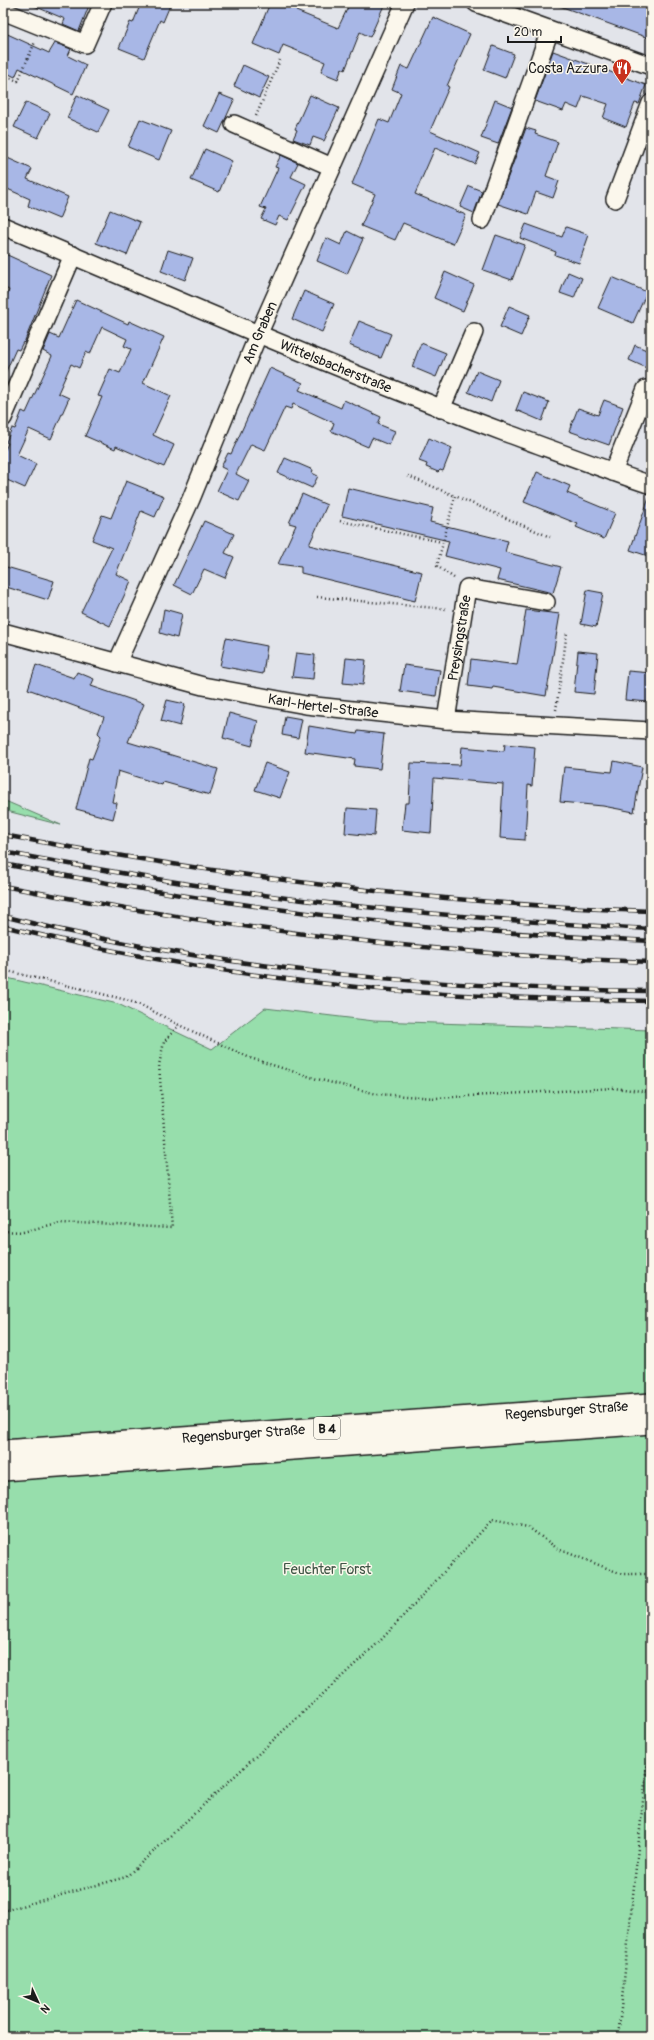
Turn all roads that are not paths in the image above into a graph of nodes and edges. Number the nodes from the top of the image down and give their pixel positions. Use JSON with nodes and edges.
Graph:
{"nodes":[{"id":1,"x":102,"y":3,"type":"edge"},
{"id":2,"x":405,"y":3,"type":"edge"},
{"id":3,"x":476,"y":3,"type":"edge"},
{"id":4,"x":3,"y":11,"type":"edge"},
{"id":5,"x":550,"y":30,"type":"junction"},
{"id":6,"x":651,"y":66,"type":"edge"},
{"id":7,"x":651,"y":103,"type":"edge"},
{"id":8,"x":241,"y":128,"type":"road end"},
{"id":9,"x":332,"y":167,"type":"junction"},
{"id":10,"x":616,"y":199,"type":"dead end"},
{"id":11,"x":482,"y":220,"type":"dead end"},
{"id":12,"x":3,"y":226,"type":"edge"},
{"id":13,"x":73,"y":255,"type":"junction"},
{"id":14,"x":474,"y":332,"type":"dead end"},
{"id":15,"x":258,"y":335,"type":"junction"},
{"id":16,"x":646,"y":389,"type":"dead end"},
{"id":17,"x":441,"y":409,"type":"junction"},
{"id":18,"x":3,"y":418,"type":"edge"},
{"id":19,"x":613,"y":472,"type":"junction"},
{"id":20,"x":651,"y":484,"type":"edge"},
{"id":21,"x":546,"y":602,"type":"dead end"},
{"id":22,"x":3,"y":632,"type":"edge"},
{"id":23,"x":117,"y":663,"type":"junction"},
{"id":24,"x":446,"y":720,"type":"junction"},
{"id":25,"x":651,"y":731,"type":"edge"},
{"id":26,"x":651,"y":1404,"type":"edge"},
{"id":27,"x":651,"y":1423,"type":"edge"},
{"id":28,"x":3,"y":1451,"type":"edge"},
{"id":29,"x":3,"y":1470,"type":"edge"}],
"edges":[{"from":1,"to":4,"type":"street"},
{"from":2,"to":9,"type":"street","name":"Am Graben"},
{"from":3,"to":5,"type":"street"},
{"from":5,"to":6,"type":"street"},
{"from":5,"to":11,"type":"street"},
{"from":7,"to":10,"type":"street"},
{"from":8,"to":9,"type":"street"},
{"from":9,"to":15,"type":"street","name":"Am Graben"},
{"from":12,"to":13,"type":"street","name":"Wittelsbacherstraße"},
{"from":13,"to":15,"type":"street","name":"Wittelsbacherstraße"},
{"from":13,"to":18,"type":"street"},
{"from":14,"to":17,"type":"street"},
{"from":15,"to":17,"type":"street","name":"Wittelsbacherstraße"},
{"from":15,"to":23,"type":"street","name":"Am Graben"},
{"from":16,"to":19,"type":"street"},
{"from":17,"to":19,"type":"street","name":"Wittelsbacherstraße"},
{"from":19,"to":20,"type":"street","name":"Wittelsbacherstraße"},
{"from":21,"to":24,"type":"street","name":"Preysingstraße"},
{"from":22,"to":23,"type":"street","name":"Karl-Hertel-Straße"},
{"from":23,"to":24,"type":"street","name":"Karl-Hertel-Straße"},
{"from":24,"to":25,"type":"street","name":"Karl-Hertel-Straße"},
{"from":26,"to":28,"type":"main road","name":"Regensburger Straße","number":"B 4"},
{"from":27,"to":29,"type":"main road","name":"Regensburger Straße","number":"B 4"}]}
